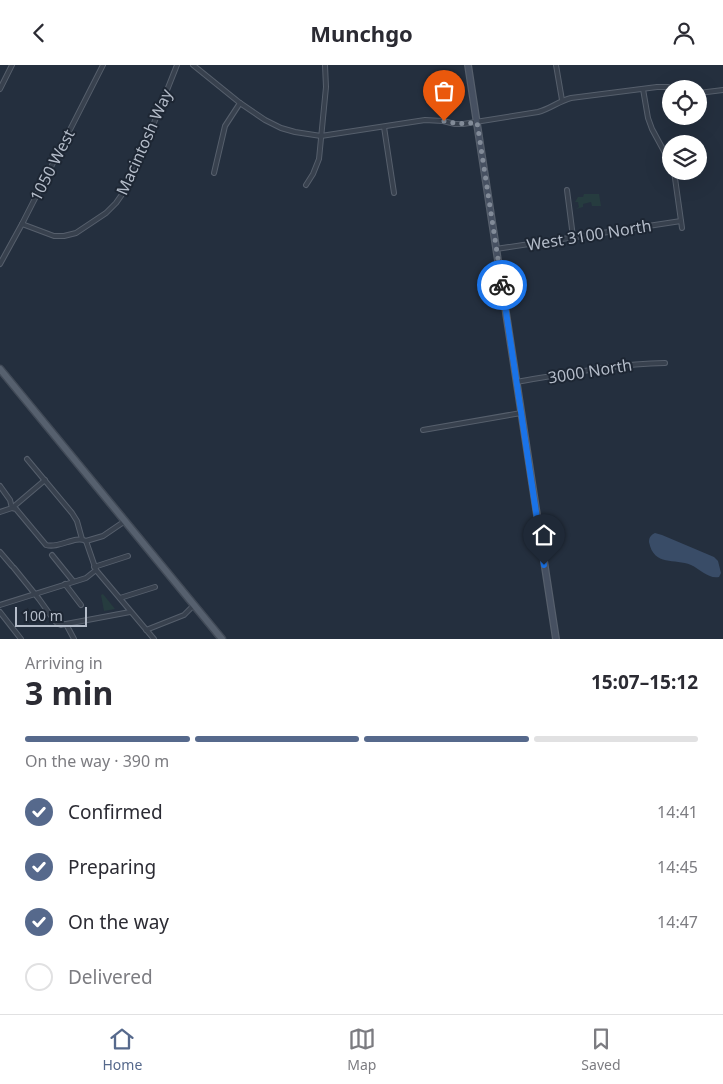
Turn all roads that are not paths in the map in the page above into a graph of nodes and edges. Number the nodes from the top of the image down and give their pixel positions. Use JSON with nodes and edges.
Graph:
{"nodes":[{"id":1,"x":12,"y":65,"type":"edge"},
{"id":2,"x":103,"y":65,"type":"edge"},
{"id":3,"x":177,"y":65,"type":"edge"},
{"id":4,"x":194,"y":65,"type":"edge"},
{"id":5,"x":325,"y":65,"type":"edge"},
{"id":6,"x":468,"y":65,"type":"edge"},
{"id":7,"x":556,"y":65,"type":"edge"},
{"id":8,"x":662,"y":88,"type":"edge"},
{"id":9,"x":0,"y":89,"type":"edge"},
{"id":10,"x":643,"y":89,"type":"junction"},
{"id":11,"x":723,"y":90,"type":"edge"},
{"id":12,"x":707,"y":92,"type":"edge"},
{"id":13,"x":562,"y":101,"type":"junction"},
{"id":14,"x":240,"y":103,"type":"junction"},
{"id":15,"x":477,"y":122,"type":"junction"},
{"id":16,"x":384,"y":127,"type":"junction"},
{"id":17,"x":321,"y":136,"type":"junction"},
{"id":18,"x":662,"y":147,"type":"edge"},
{"id":19,"x":214,"y":173,"type":"dead end"},
{"id":20,"x":675,"y":180,"type":"edge"},
{"id":21,"x":306,"y":185,"type":"dead end"},
{"id":22,"x":567,"y":191,"type":"dead end"},
{"id":23,"x":394,"y":193,"type":"dead end"},
{"id":24,"x":681,"y":221,"type":"junction"},
{"id":25,"x":22,"y":224,"type":"junction"},
{"id":26,"x":682,"y":228,"type":"dead end"},
{"id":27,"x":573,"y":237,"type":"junction"},
{"id":28,"x":496,"y":249,"type":"junction"},
{"id":29,"x":0,"y":264,"type":"edge"},
{"id":30,"x":665,"y":363,"type":"dead end"},
{"id":31,"x":0,"y":369,"type":"edge"},
{"id":32,"x":516,"y":382,"type":"junction"},
{"id":33,"x":521,"y":413,"type":"junction"},
{"id":34,"x":423,"y":429,"type":"dead end"},
{"id":35,"x":28,"y":459,"type":"dead end"},
{"id":36,"x":45,"y":480,"type":"junction"},
{"id":37,"x":0,"y":486,"type":"edge"},
{"id":38,"x":12,"y":508,"type":"junction"},
{"id":39,"x":0,"y":512,"type":"edge"},
{"id":40,"x":125,"y":521,"type":"junction"},
{"id":41,"x":84,"y":540,"type":"junction"},
{"id":42,"x":0,"y":552,"type":"edge"},
{"id":43,"x":52,"y":555,"type":"dead end"},
{"id":44,"x":128,"y":556,"type":"dead end"},
{"id":45,"x":95,"y":569,"type":"junction"},
{"id":46,"x":73,"y":581,"type":"junction"},
{"id":47,"x":65,"y":585,"type":"junction"},
{"id":48,"x":155,"y":587,"type":"dead end"},
{"id":49,"x":34,"y":594,"type":"junction"},
{"id":50,"x":120,"y":598,"type":"junction"},
{"id":51,"x":0,"y":605,"type":"edge"},
{"id":52,"x":81,"y":605,"type":"dead end"},
{"id":53,"x":194,"y":605,"type":"junction"},
{"id":54,"x":130,"y":611,"type":"junction"},
{"id":55,"x":0,"y":612,"type":"edge"},
{"id":56,"x":66,"y":624,"type":"junction"},
{"id":57,"x":146,"y":630,"type":"junction"},
{"id":58,"x":21,"y":639,"type":"edge"},
{"id":59,"x":74,"y":639,"type":"edge"},
{"id":60,"x":154,"y":639,"type":"edge"},
{"id":61,"x":222,"y":639,"type":"edge"},
{"id":62,"x":556,"y":639,"type":"edge"}],
"edges":[{"from":1,"to":9,"type":"street"},
{"from":2,"to":25,"type":"street","name":"1050 West"},
{"from":3,"to":25,"type":"street","name":"Macintosh Way"},
{"from":4,"to":14,"type":"street"},
{"from":5,"to":17,"type":"street"},
{"from":6,"to":15,"type":"street"},
{"from":7,"to":13,"type":"street"},
{"from":8,"to":10,"type":"street"},
{"from":10,"to":13,"type":"street"},
{"from":10,"to":18,"type":"street"},
{"from":11,"to":12,"type":"street"},
{"from":13,"to":15,"type":"street"},
{"from":14,"to":17,"type":"street"},
{"from":14,"to":19,"type":"street"},
{"from":15,"to":16,"type":"street"},
{"from":15,"to":28,"type":"street"},
{"from":16,"to":17,"type":"street"},
{"from":16,"to":23,"type":"street"},
{"from":17,"to":21,"type":"street"},
{"from":20,"to":24,"type":"street"},
{"from":22,"to":27,"type":"street"},
{"from":24,"to":26,"type":"street"},
{"from":24,"to":27,"type":"street","name":"West 3100 North"},
{"from":25,"to":29,"type":"street","name":"1050 West"},
{"from":27,"to":28,"type":"street","name":"West 3100 North"},
{"from":28,"to":32,"type":"street"},
{"from":30,"to":32,"type":"street","name":"3000 North"},
{"from":31,"to":40,"type":"main road"},
{"from":32,"to":33,"type":"street"},
{"from":33,"to":34,"type":"street"},
{"from":33,"to":62,"type":"street"},
{"from":35,"to":36,"type":"street"},
{"from":36,"to":38,"type":"street"},
{"from":36,"to":41,"type":"street"},
{"from":37,"to":38,"type":"street"},
{"from":38,"to":39,"type":"street"},
{"from":38,"to":41,"type":"street"},
{"from":40,"to":41,"type":"street"},
{"from":40,"to":53,"type":"main road"},
{"from":41,"to":45,"type":"street"},
{"from":42,"to":49,"type":"street"},
{"from":43,"to":46,"type":"street"},
{"from":44,"to":45,"type":"street"},
{"from":45,"to":46,"type":"street"},
{"from":45,"to":50,"type":"street"},
{"from":46,"to":47,"type":"street"},
{"from":47,"to":49,"type":"street"},
{"from":47,"to":52,"type":"street"},
{"from":48,"to":50,"type":"street"},
{"from":49,"to":51,"type":"street"},
{"from":49,"to":56,"type":"street"},
{"from":50,"to":54,"type":"street"},
{"from":53,"to":57,"type":"street"},
{"from":53,"to":61,"type":"main road"},
{"from":54,"to":56,"type":"street"},
{"from":54,"to":57,"type":"street"},
{"from":55,"to":58,"type":"street"},
{"from":56,"to":59,"type":"street"},
{"from":57,"to":60,"type":"street"}]}
